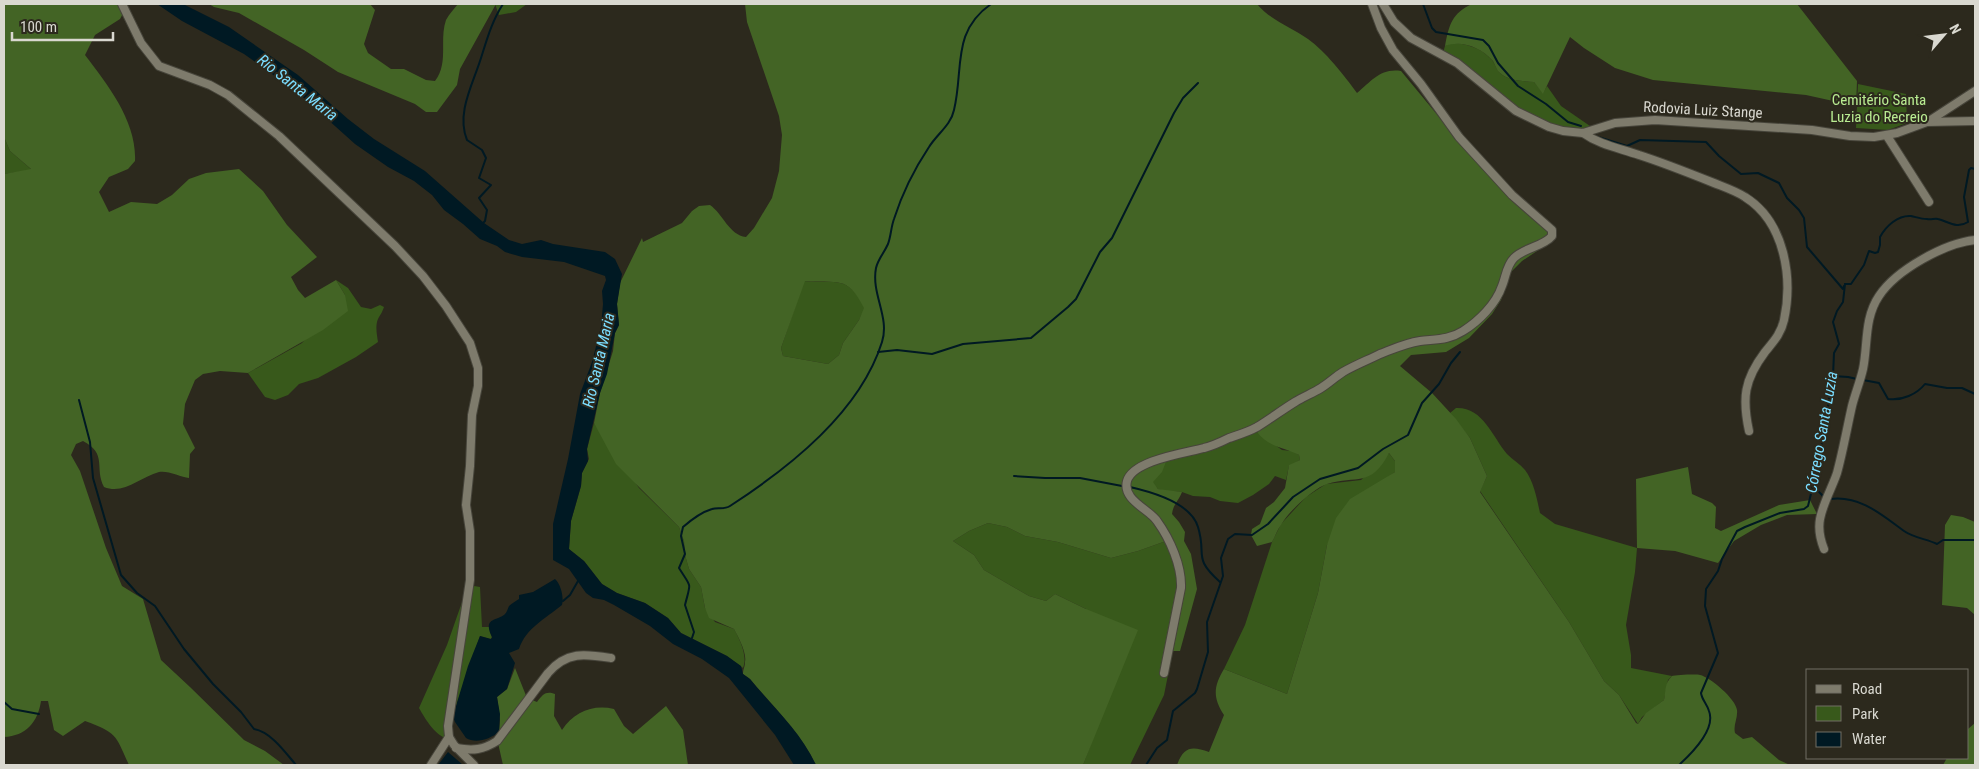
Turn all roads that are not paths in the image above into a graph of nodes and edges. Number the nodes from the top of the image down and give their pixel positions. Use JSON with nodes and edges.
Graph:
{"nodes":[{"id":1,"x":122,"y":4,"type":"edge"},
{"id":2,"x":1372,"y":4,"type":"edge"},
{"id":3,"x":1383,"y":4,"type":"edge"},
{"id":4,"x":1975,"y":91,"type":"edge"},
{"id":5,"x":1975,"y":121,"type":"edge"},
{"id":6,"x":1928,"y":122,"type":"junction"},
{"id":7,"x":1583,"y":133,"type":"junction"},
{"id":8,"x":1887,"y":136,"type":"junction"},
{"id":9,"x":1929,"y":202,"type":"dead end"},
{"id":10,"x":1975,"y":240,"type":"edge"},
{"id":11,"x":1749,"y":431,"type":"dead end"},
{"id":12,"x":1824,"y":549,"type":"dead end"},
{"id":13,"x":611,"y":658,"type":"dead end"},
{"id":14,"x":1164,"y":672,"type":"dead end"},
{"id":15,"x":449,"y":737,"type":"junction"},
{"id":16,"x":456,"y":748,"type":"junction"},
{"id":17,"x":432,"y":765,"type":"edge"},
{"id":18,"x":474,"y":765,"type":"edge"}],
"edges":[{"from":1,"to":15,"type":"street"},
{"from":2,"to":14,"type":"street"},
{"from":3,"to":7,"type":"street","name":"Rodovia Luiz Stange"},
{"from":4,"to":6,"type":"street"},
{"from":5,"to":6,"type":"street","name":"Rodovia Luiz Stange"},
{"from":6,"to":8,"type":"street","name":"Rodovia Luiz Stange"},
{"from":7,"to":8,"type":"street","name":"Rodovia Luiz Stange"},
{"from":7,"to":11,"type":"street"},
{"from":8,"to":9,"type":"street"},
{"from":10,"to":12,"type":"street"},
{"from":13,"to":16,"type":"street"},
{"from":15,"to":16,"type":"street"},
{"from":15,"to":17,"type":"street"},
{"from":16,"to":18,"type":"street"}]}
